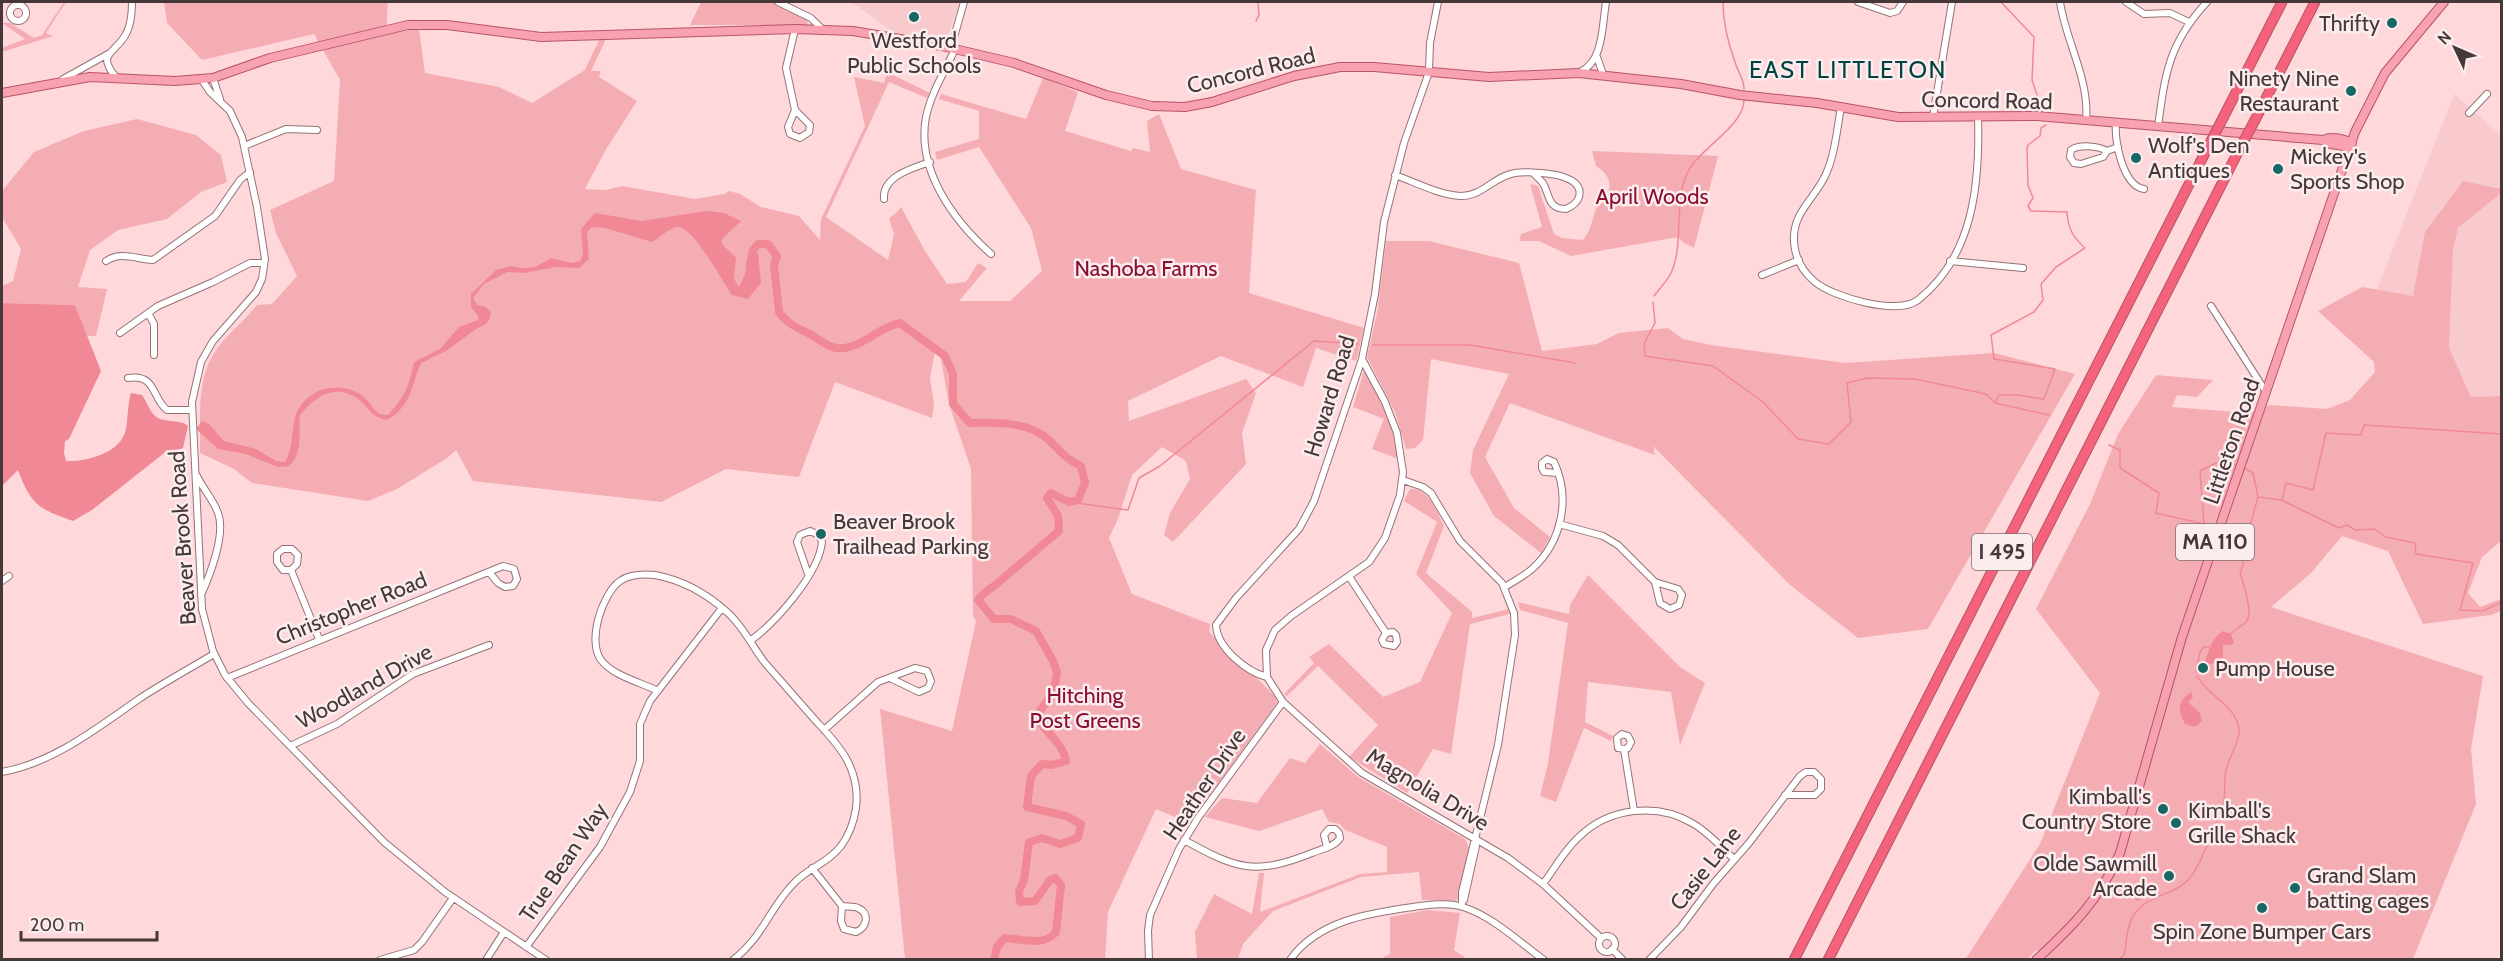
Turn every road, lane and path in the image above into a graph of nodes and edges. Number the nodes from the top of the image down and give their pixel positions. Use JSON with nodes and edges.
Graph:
{"nodes":[{"id":1,"x":132,"y":2,"type":"edge"},
{"id":2,"x":778,"y":2,"type":"edge"},
{"id":3,"x":964,"y":2,"type":"edge"},
{"id":4,"x":1438,"y":2,"type":"edge"},
{"id":5,"x":1606,"y":2,"type":"edge"},
{"id":6,"x":1858,"y":2,"type":"edge"},
{"id":7,"x":1903,"y":2,"type":"edge"},
{"id":8,"x":1952,"y":2,"type":"edge"},
{"id":9,"x":2060,"y":2,"type":"edge"},
{"id":10,"x":2126,"y":2,"type":"edge"},
{"id":11,"x":2207,"y":2,"type":"edge"},
{"id":12,"x":2282,"y":2,"type":"edge"},
{"id":13,"x":2315,"y":2,"type":"edge"},
{"id":14,"x":2444,"y":2,"type":"edge"},
{"id":15,"x":11,"y":15,"type":"dead end"},
{"id":16,"x":2,"y":16,"type":"edge"},
{"id":17,"x":2189,"y":22,"type":"junction"},
{"id":18,"x":795,"y":29,"type":"junction"},
{"id":19,"x":823,"y":30,"type":"junction"},
{"id":20,"x":953,"y":48,"type":"junction"},
{"id":21,"x":108,"y":54,"type":"junction"},
{"id":22,"x":1597,"y":57,"type":"junction"},
{"id":23,"x":1430,"y":72,"type":"junction"},
{"id":24,"x":1580,"y":73,"type":"junction"},
{"id":25,"x":1603,"y":74,"type":"junction"},
{"id":26,"x":115,"y":76,"type":"junction"},
{"id":27,"x":213,"y":78,"type":"junction"},
{"id":28,"x":202,"y":80,"type":"junction"},
{"id":29,"x":60,"y":81,"type":"junction"},
{"id":30,"x":2,"y":93,"type":"edge"},
{"id":31,"x":2487,"y":94,"type":"dead end"},
{"id":32,"x":221,"y":102,"type":"junction"},
{"id":33,"x":1841,"y":107,"type":"junction"},
{"id":34,"x":795,"y":110,"type":"junction"},
{"id":35,"x":2469,"y":113,"type":"dead end"},
{"id":36,"x":1933,"y":117,"type":"junction"},
{"id":37,"x":1978,"y":117,"type":"junction"},
{"id":38,"x":2086,"y":121,"type":"junction"},
{"id":39,"x":2116,"y":123,"type":"junction"},
{"id":40,"x":2158,"y":127,"type":"junction"},
{"id":41,"x":317,"y":130,"type":"dead end"},
{"id":42,"x":2352,"y":143,"type":"junction"},
{"id":43,"x":244,"y":146,"type":"junction"},
{"id":44,"x":2118,"y":147,"type":"junction"},
{"id":45,"x":2106,"y":151,"type":"junction"},
{"id":46,"x":930,"y":162,"type":"junction"},
{"id":47,"x":250,"y":172,"type":"junction"},
{"id":48,"x":1534,"y":174,"type":"junction"},
{"id":49,"x":1395,"y":175,"type":"junction"},
{"id":50,"x":2144,"y":189,"type":"dead end"},
{"id":51,"x":884,"y":199,"type":"dead end"},
{"id":52,"x":991,"y":254,"type":"dead end"},
{"id":53,"x":1798,"y":260,"type":"junction"},
{"id":54,"x":106,"y":261,"type":"dead end"},
{"id":55,"x":1950,"y":261,"type":"junction"},
{"id":56,"x":264,"y":263,"type":"junction"},
{"id":57,"x":2023,"y":268,"type":"dead end"},
{"id":58,"x":1762,"y":275,"type":"dead end"},
{"id":59,"x":2211,"y":306,"type":"dead end"},
{"id":60,"x":148,"y":313,"type":"junction"},
{"id":61,"x":120,"y":333,"type":"dead end"},
{"id":62,"x":154,"y":354,"type":"dead end"},
{"id":63,"x":1362,"y":359,"type":"junction"},
{"id":64,"x":128,"y":378,"type":"dead end"},
{"id":65,"x":2267,"y":393,"type":"junction"},
{"id":66,"x":192,"y":412,"type":"junction"},
{"id":67,"x":194,"y":471,"type":"junction"},
{"id":68,"x":1558,"y":472,"type":"dead end"},
{"id":69,"x":1403,"y":480,"type":"junction"},
{"id":70,"x":1560,"y":524,"type":"junction"},
{"id":71,"x":291,"y":570,"type":"dead end"},
{"id":72,"x":489,"y":572,"type":"junction"},
{"id":73,"x":808,"y":574,"type":"junction"},
{"id":74,"x":9,"y":576,"type":"dead end"},
{"id":75,"x":1350,"y":578,"type":"junction"},
{"id":76,"x":2,"y":581,"type":"edge"},
{"id":77,"x":1655,"y":582,"type":"junction"},
{"id":78,"x":1504,"y":587,"type":"junction"},
{"id":79,"x":201,"y":595,"type":"junction"},
{"id":80,"x":722,"y":608,"type":"junction"},
{"id":81,"x":1386,"y":633,"type":"dead end"},
{"id":82,"x":319,"y":639,"type":"junction"},
{"id":83,"x":750,"y":641,"type":"junction"},
{"id":84,"x":489,"y":645,"type":"dead end"},
{"id":85,"x":214,"y":654,"type":"junction"},
{"id":86,"x":1267,"y":677,"type":"junction"},
{"id":87,"x":227,"y":678,"type":"junction"},
{"id":88,"x":890,"y":678,"type":"junction"},
{"id":89,"x":656,"y":690,"type":"junction"},
{"id":90,"x":1283,"y":702,"type":"junction"},
{"id":91,"x":824,"y":730,"type":"junction"},
{"id":92,"x":290,"y":746,"type":"junction"},
{"id":93,"x":1624,"y":749,"type":"dead end"},
{"id":94,"x":2,"y":772,"type":"edge"},
{"id":95,"x":1785,"y":795,"type":"junction"},
{"id":96,"x":1634,"y":811,"type":"junction"},
{"id":97,"x":1477,"y":839,"type":"junction"},
{"id":98,"x":1184,"y":840,"type":"junction"},
{"id":99,"x":1327,"y":847,"type":"dead end"},
{"id":100,"x":1734,"y":859,"type":"junction"},
{"id":101,"x":812,"y":868,"type":"junction"},
{"id":102,"x":1543,"y":884,"type":"junction"},
{"id":103,"x":453,"y":897,"type":"junction"},
{"id":104,"x":842,"y":906,"type":"junction"},
{"id":105,"x":1462,"y":906,"type":"junction"},
{"id":106,"x":504,"y":932,"type":"junction"},
{"id":107,"x":1601,"y":938,"type":"junction"},
{"id":108,"x":526,"y":947,"type":"junction"},
{"id":109,"x":1612,"y":949,"type":"junction"},
{"id":110,"x":388,"y":958,"type":"edge"},
{"id":111,"x":380,"y":960,"type":"edge"},
{"id":112,"x":486,"y":960,"type":"edge"},
{"id":113,"x":546,"y":960,"type":"edge"},
{"id":114,"x":733,"y":960,"type":"edge"},
{"id":115,"x":1149,"y":960,"type":"edge"},
{"id":116,"x":1290,"y":960,"type":"edge"},
{"id":117,"x":1544,"y":960,"type":"edge"},
{"id":118,"x":1623,"y":960,"type":"edge"},
{"id":119,"x":1649,"y":960,"type":"edge"},
{"id":120,"x":1794,"y":960,"type":"edge"},
{"id":121,"x":1828,"y":960,"type":"edge"},
{"id":122,"x":2036,"y":960,"type":"edge"}],
"edges":[{"from":1,"to":21,"type":"street"},
{"from":2,"to":19,"type":"street"},
{"from":3,"to":20,"type":"street"},
{"from":4,"to":23,"type":"street","name":"Howard Road"},
{"from":5,"to":22,"type":"street"},
{"from":6,"to":7,"type":"street"},
{"from":8,"to":36,"type":"street"},
{"from":9,"to":38,"type":"street"},
{"from":10,"to":17,"type":"street"},
{"from":11,"to":17,"type":"street"},
{"from":12,"to":120,"type":"highway","number":"I 495","bridge":true},
{"from":13,"to":121,"type":"highway","number":"I 495","bridge":true},
{"from":14,"to":42,"type":"main road","name":"Littleton Road","number":"MA 110"},
{"from":15,"to":16,"type":"street"},
{"from":17,"to":40,"type":"street"},
{"from":18,"to":19,"type":"main road","name":"Concord Road"},
{"from":18,"to":27,"type":"main road","name":"Concord Road"},
{"from":18,"to":34,"type":"street"},
{"from":19,"to":20,"type":"main road","name":"Concord Road"},
{"from":20,"to":23,"type":"main road","name":"Concord Road"},
{"from":20,"to":46,"type":"street"},
{"from":21,"to":26,"type":"street"},
{"from":21,"to":29,"type":"street"},
{"from":22,"to":24,"type":"street"},
{"from":22,"to":25,"type":"street"},
{"from":23,"to":24,"type":"main road","name":"Concord Road"},
{"from":23,"to":49,"type":"street","name":"Howard Road"},
{"from":24,"to":25,"type":"main road","name":"Concord Road"},
{"from":25,"to":33,"type":"main road","name":"Concord Road"},
{"from":26,"to":28,"type":"main road","name":"Concord Road"},
{"from":26,"to":29,"type":"main road","name":"Concord Road"},
{"from":27,"to":28,"type":"main road","name":"Concord Road"},
{"from":27,"to":32,"type":"street","name":"Beaver Brook Road"},
{"from":28,"to":32,"type":"street","name":"Beaver Brook Road"},
{"from":29,"to":30,"type":"main road","name":"Concord Road"},
{"from":31,"to":35,"type":"street"},
{"from":32,"to":43,"type":"street","name":"Beaver Brook Road"},
{"from":33,"to":36,"type":"main road","name":"Concord Road"},
{"from":33,"to":53,"type":"street"},
{"from":34,"to":34,"type":"street"},
{"from":36,"to":37,"type":"main road","name":"Concord Road"},
{"from":37,"to":38,"type":"main road","name":"Concord Road"},
{"from":37,"to":55,"type":"street"},
{"from":38,"to":39,"type":"main road","name":"Concord Road"},
{"from":39,"to":40,"type":"main road","name":"Concord Road"},
{"from":39,"to":44,"type":"street"},
{"from":40,"to":42,"type":"main road","name":"Concord Road"},
{"from":41,"to":43,"type":"street"},
{"from":42,"to":65,"type":"main road","name":"Littleton Road","number":"MA 110"},
{"from":43,"to":47,"type":"street","name":"Beaver Brook Road"},
{"from":44,"to":45,"type":"street"},
{"from":44,"to":50,"type":"street"},
{"from":45,"to":45,"type":"street"},
{"from":46,"to":51,"type":"street"},
{"from":46,"to":52,"type":"street"},
{"from":47,"to":54,"type":"street"},
{"from":47,"to":56,"type":"street","name":"Beaver Brook Road"},
{"from":48,"to":48,"type":"street"},
{"from":48,"to":49,"type":"street"},
{"from":49,"to":63,"type":"street","name":"Howard Road"},
{"from":53,"to":55,"type":"street"},
{"from":53,"to":58,"type":"street"},
{"from":55,"to":57,"type":"street"},
{"from":56,"to":60,"type":"street"},
{"from":56,"to":66,"type":"street","name":"Beaver Brook Road"},
{"from":59,"to":65,"type":"street"},
{"from":60,"to":61,"type":"street"},
{"from":60,"to":62,"type":"street"},
{"from":63,"to":69,"type":"street"},
{"from":63,"to":86,"type":"street","name":"Howard Road"},
{"from":64,"to":66,"type":"street"},
{"from":65,"to":122,"type":"main road","name":"Littleton Road","number":"MA 110"},
{"from":66,"to":67,"type":"street","name":"Beaver Brook Road"},
{"from":67,"to":79,"type":"street","name":"Beaver Brook Road"},
{"from":67,"to":79,"type":"street"},
{"from":68,"to":70,"type":"street"},
{"from":69,"to":75,"type":"street"},
{"from":69,"to":78,"type":"street"},
{"from":70,"to":77,"type":"street"},
{"from":70,"to":78,"type":"street"},
{"from":71,"to":82,"type":"street"},
{"from":72,"to":72,"type":"street","name":"Christopher Road"},
{"from":72,"to":82,"type":"street","name":"Christopher Road"},
{"from":73,"to":73,"type":"street"},
{"from":73,"to":83,"type":"street"},
{"from":74,"to":76,"type":"street"},
{"from":75,"to":81,"type":"street"},
{"from":75,"to":86,"type":"street"},
{"from":77,"to":77,"type":"street"},
{"from":78,"to":97,"type":"street"},
{"from":79,"to":85,"type":"street","name":"Beaver Brook Road"},
{"from":80,"to":83,"type":"street"},
{"from":80,"to":89,"type":"street","name":"True Bean Way"},
{"from":80,"to":89,"type":"street"},
{"from":82,"to":87,"type":"street","name":"Christopher Road"},
{"from":83,"to":91,"type":"street"},
{"from":84,"to":92,"type":"street","name":"Woodland Drive"},
{"from":85,"to":87,"type":"street","name":"Beaver Brook Road"},
{"from":85,"to":94,"type":"street"},
{"from":86,"to":90,"type":"street","name":"Magnolia Drive"},
{"from":87,"to":92,"type":"street","name":"Beaver Brook Road"},
{"from":88,"to":88,"type":"street"},
{"from":88,"to":91,"type":"street"},
{"from":89,"to":108,"type":"street","name":"True Bean Way"},
{"from":90,"to":97,"type":"street","name":"Magnolia Drive"},
{"from":90,"to":98,"type":"street","name":"Heather Drive"},
{"from":91,"to":101,"type":"street"},
{"from":92,"to":103,"type":"street","name":"Beaver Brook Road"},
{"from":93,"to":96,"type":"street"},
{"from":95,"to":95,"type":"street","name":"Casie Lane"},
{"from":95,"to":100,"type":"street","name":"Casie Lane"},
{"from":96,"to":100,"type":"street"},
{"from":96,"to":102,"type":"street"},
{"from":97,"to":102,"type":"street","name":"Magnolia Drive"},
{"from":97,"to":105,"type":"street"},
{"from":98,"to":99,"type":"street"},
{"from":98,"to":115,"type":"street","name":"Heather Drive"},
{"from":100,"to":119,"type":"street","name":"Casie Lane"},
{"from":101,"to":104,"type":"street"},
{"from":101,"to":114,"type":"street"},
{"from":102,"to":107,"type":"street","name":"Magnolia Drive"},
{"from":103,"to":106,"type":"street","name":"Beaver Brook Road"},
{"from":103,"to":110,"type":"street"},
{"from":104,"to":104,"type":"street"},
{"from":105,"to":116,"type":"street"},
{"from":105,"to":117,"type":"street"},
{"from":106,"to":108,"type":"street","name":"Beaver Brook Road"},
{"from":106,"to":112,"type":"street"},
{"from":107,"to":109,"type":"street","name":"Magnolia Drive"},
{"from":107,"to":109,"type":"street","name":"Magnolia Drive"},
{"from":108,"to":113,"type":"street","name":"Beaver Brook Road"},
{"from":109,"to":118,"type":"street","name":"Magnolia Drive"},
{"from":110,"to":111,"type":"street"}]}
